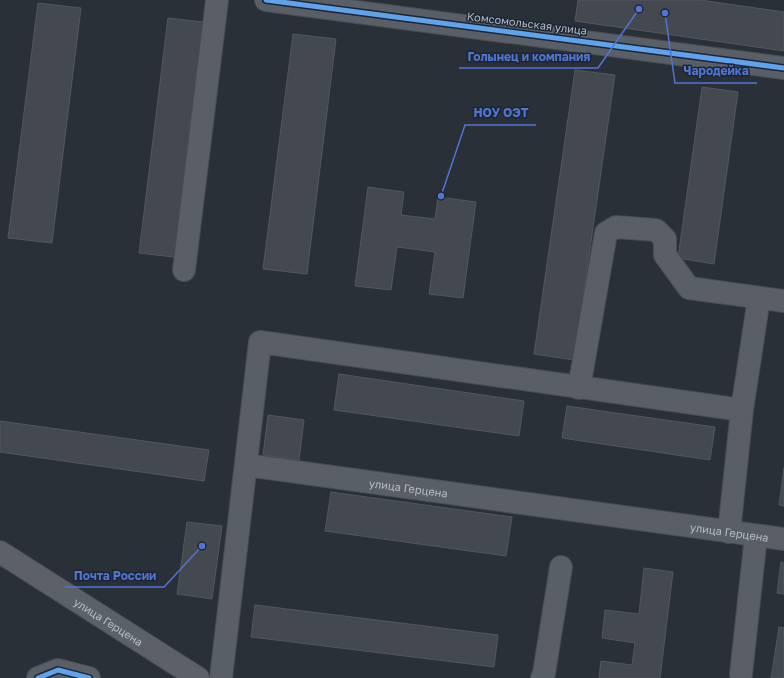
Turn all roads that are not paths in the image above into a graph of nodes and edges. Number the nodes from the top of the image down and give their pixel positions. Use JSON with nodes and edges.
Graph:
{"nodes":[{"id":1,"x":217,"y":0,"type":"edge"},
{"id":2,"x":266,"y":0,"type":"edge"},
{"id":3,"x":291,"y":2,"type":"edge"},
{"id":4,"x":784,"y":68,"type":"edge"},
{"id":5,"x":184,"y":270,"type":"dead end"},
{"id":6,"x":759,"y":298,"type":"junction"},
{"id":7,"x":784,"y":301,"type":"edge"},
{"id":8,"x":579,"y":388,"type":"junction"},
{"id":9,"x":742,"y":410,"type":"junction"},
{"id":10,"x":246,"y":465,"type":"junction"},
{"id":11,"x":729,"y":532,"type":"junction"},
{"id":12,"x":756,"y":536,"type":"junction"},
{"id":13,"x":784,"y":539,"type":"edge"},
{"id":14,"x":0,"y":552,"type":"edge"},
{"id":15,"x":561,"y":567,"type":"dead end"},
{"id":16,"x":741,"y":674,"type":"dead end"},
{"id":17,"x":38,"y":678,"type":"edge"},
{"id":18,"x":89,"y":678,"type":"edge"},
{"id":19,"x":198,"y":678,"type":"edge"},
{"id":20,"x":220,"y":678,"type":"edge"},
{"id":21,"x":542,"y":678,"type":"edge"}],
"edges":[{"from":1,"to":5,"type":"street"},
{"from":2,"to":3,"type":"street","name":"Комсомольская улица"},
{"from":3,"to":4,"type":"street","name":"Комсомольская улица"},
{"from":6,"to":7,"type":"street"},
{"from":6,"to":8,"type":"street"},
{"from":6,"to":9,"type":"street"},
{"from":8,"to":9,"type":"street"},
{"from":8,"to":10,"type":"street"},
{"from":9,"to":11,"type":"street"},
{"from":10,"to":11,"type":"street","name":"улица Герцена"},
{"from":10,"to":20,"type":"street"},
{"from":11,"to":12,"type":"street","name":"улица Герцена"},
{"from":12,"to":13,"type":"street","name":"улица Герцена"},
{"from":12,"to":16,"type":"street"},
{"from":14,"to":19,"type":"main road","name":"улица Герцена"},
{"from":15,"to":21,"type":"street"},
{"from":17,"to":18,"type":"street"}]}
